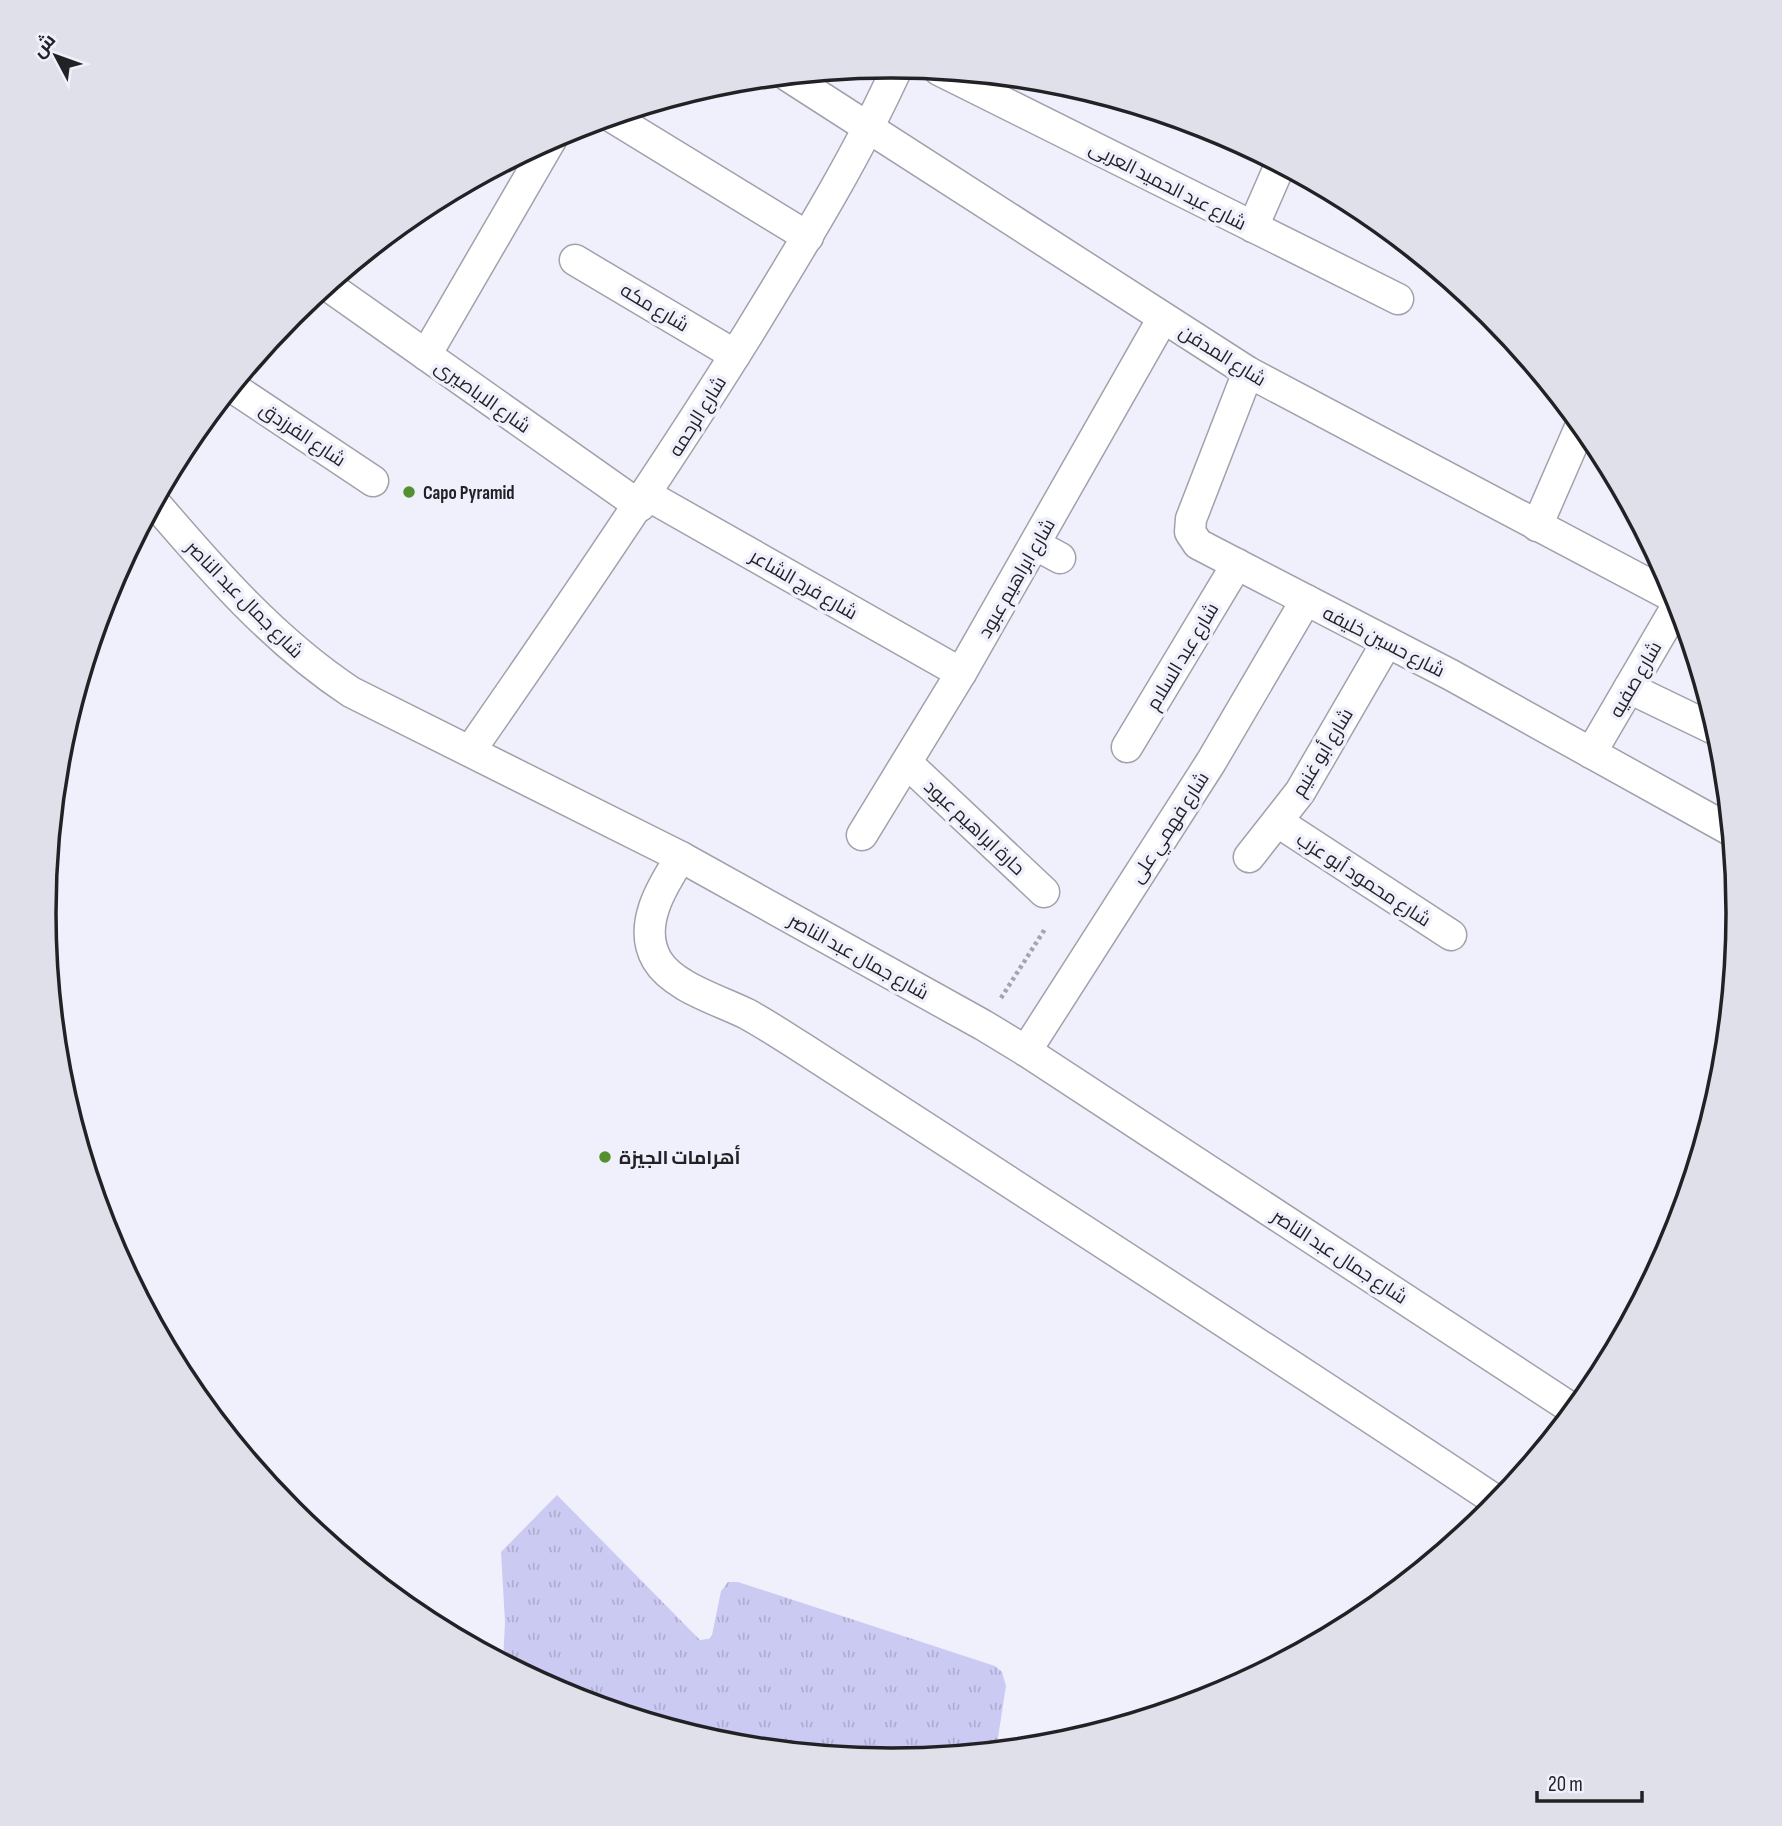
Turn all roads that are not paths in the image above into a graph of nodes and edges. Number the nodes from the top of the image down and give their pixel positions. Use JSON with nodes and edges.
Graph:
{"nodes":[{"id":1,"x":893,"y":78,"type":"edge"},
{"id":2,"x":960,"y":81,"type":"edge"},
{"id":3,"x":799,"y":83,"type":"edge"},
{"id":4,"x":621,"y":123,"type":"edge"},
{"id":5,"x":870,"y":129,"type":"junction"},
{"id":6,"x":542,"y":155,"type":"edge"},
{"id":7,"x":1277,"y":173,"type":"edge"},
{"id":8,"x":1253,"y":228,"type":"junction"},
{"id":9,"x":808,"y":236,"type":"junction"},
{"id":10,"x":575,"y":260,"type":"dead end"},
{"id":11,"x":335,"y":290,"type":"edge"},
{"id":12,"x":1398,"y":299,"type":"dead end"},
{"id":13,"x":1163,"y":318,"type":"junction"},
{"id":14,"x":426,"y":355,"type":"junction"},
{"id":15,"x":735,"y":355,"type":"junction"},
{"id":16,"x":1248,"y":372,"type":"junction"},
{"id":17,"x":239,"y":392,"type":"edge"},
{"id":18,"x":1576,"y":437,"type":"edge"},
{"id":19,"x":373,"y":481,"type":"dead end"},
{"id":20,"x":643,"y":500,"type":"junction"},
{"id":21,"x":160,"y":509,"type":"edge"},
{"id":22,"x":1537,"y":526,"type":"junction"},
{"id":23,"x":1237,"y":564,"type":"junction"},
{"id":24,"x":1658,"y":584,"type":"edge"},
{"id":25,"x":1664,"y":597,"type":"edge"},
{"id":26,"x":1306,"y":600,"type":"junction"},
{"id":27,"x":1387,"y":642,"type":"junction"},
{"id":28,"x":961,"y":673,"type":"junction"},
{"id":29,"x":1629,"y":688,"type":"junction"},
{"id":30,"x":1704,"y":724,"type":"edge"},
{"id":31,"x":1127,"y":747,"type":"dead end"},
{"id":32,"x":470,"y":751,"type":"junction"},
{"id":33,"x":1591,"y":753,"type":"junction"},
{"id":34,"x":907,"y":762,"type":"junction"},
{"id":35,"x":1278,"y":822,"type":"junction"},
{"id":36,"x":1721,"y":825,"type":"edge"},
{"id":37,"x":863,"y":835,"type":"dead end"},
{"id":38,"x":1250,"y":857,"type":"dead end"},
{"id":39,"x":681,"y":858,"type":"junction"},
{"id":40,"x":1044,"y":892,"type":"dead end"},
{"id":41,"x":1451,"y":935,"type":"dead end"},
{"id":42,"x":1026,"y":1051,"type":"junction"},
{"id":43,"x":1565,"y":1404,"type":"edge"},
{"id":44,"x":1488,"y":1496,"type":"edge"}],
"edges":[{"from":1,"to":5,"type":"street","name":"شارع الرحمه"},
{"from":2,"to":8,"type":"street","name":"شارع عبد الحميد العربى"},
{"from":3,"to":5,"type":"street","name":"شارع المدفن"},
{"from":4,"to":9,"type":"street"},
{"from":5,"to":9,"type":"street","name":"شارع الرحمه"},
{"from":5,"to":13,"type":"street","name":"شارع المدفن"},
{"from":6,"to":14,"type":"street"},
{"from":7,"to":8,"type":"street"},
{"from":8,"to":12,"type":"street","name":"شارع عبد الحميد العربى"},
{"from":9,"to":15,"type":"street","name":"شارع الرحمه"},
{"from":10,"to":15,"type":"street","name":"شارع مكه"},
{"from":11,"to":14,"type":"street","name":"شارع الاباصيرى"},
{"from":13,"to":16,"type":"street","name":"شارع المدفن"},
{"from":13,"to":28,"type":"street","name":"شارع ابراهيم عبود"},
{"from":14,"to":20,"type":"street","name":"شارع الاباصيرى"},
{"from":15,"to":20,"type":"street","name":"شارع الرحمه"},
{"from":16,"to":22,"type":"street","name":"شارع المدفن"},
{"from":16,"to":23,"type":"street","name":"شارع حسين خليفه"},
{"from":17,"to":19,"type":"street","name":"شارع الفرزدق"},
{"from":18,"to":22,"type":"street"},
{"from":20,"to":28,"type":"street","name":"شارع فرج الشاعر"},
{"from":20,"to":32,"type":"street","name":"شارع الرحمه"},
{"from":21,"to":32,"type":"street","name":"شارع جمال عبد الناصر"},
{"from":22,"to":24,"type":"street","name":"شارع المدفن"},
{"from":23,"to":26,"type":"street","name":"شارع حسين خليفه"},
{"from":23,"to":31,"type":"street","name":"شارع عبد السلام"},
{"from":25,"to":29,"type":"street","name":"شارع صفيه"},
{"from":26,"to":27,"type":"street","name":"شارع حسين خليفه"},
{"from":26,"to":42,"type":"street","name":"شارع فهمي على"},
{"from":27,"to":33,"type":"street","name":"شارع حسين خليفه"},
{"from":27,"to":35,"type":"street","name":"شارع أبو غنيم"},
{"from":28,"to":34,"type":"street","name":"شارع ابراهيم عبود"},
{"from":29,"to":30,"type":"street"},
{"from":29,"to":33,"type":"street","name":"شارع صفيه"},
{"from":32,"to":39,"type":"street","name":"شارع جمال عبد الناصر"},
{"from":33,"to":36,"type":"street","name":"شارع حسين خليفه"},
{"from":34,"to":37,"type":"street","name":"شارع ابراهيم عبود"},
{"from":34,"to":40,"type":"street","name":"حارة ابراهيم عبود"},
{"from":35,"to":38,"type":"street","name":"شارع أبو غنيم"},
{"from":35,"to":41,"type":"street","name":"شارع محمود أبو عزب"},
{"from":39,"to":42,"type":"street","name":"شارع جمال عبد الناصر"},
{"from":39,"to":44,"type":"street"},
{"from":42,"to":43,"type":"street","name":"شارع جمال عبد الناصر"}]}
